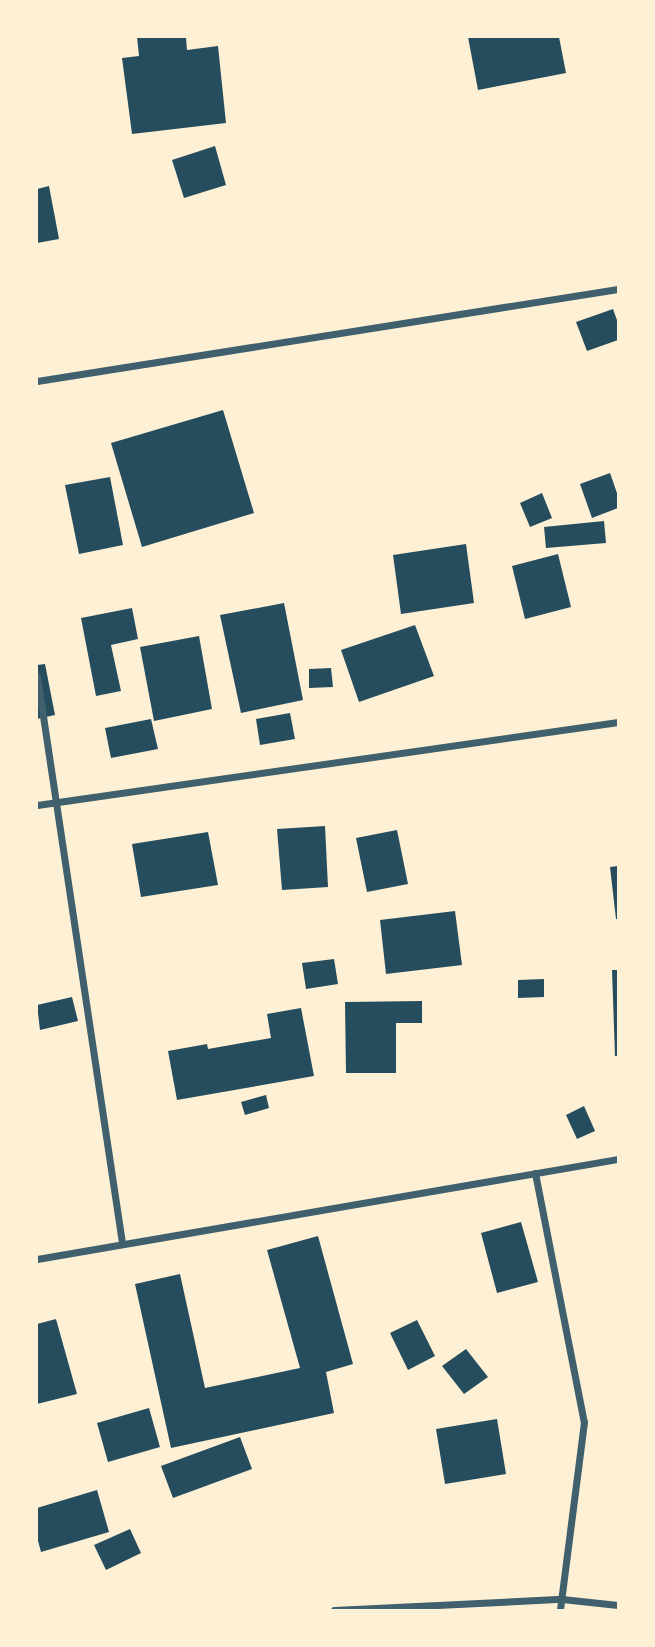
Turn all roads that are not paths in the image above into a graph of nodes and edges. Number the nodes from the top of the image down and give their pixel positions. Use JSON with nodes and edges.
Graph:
{"nodes":[{"id":1,"x":618,"y":289,"type":"edge"},
{"id":2,"x":37,"y":381,"type":"edge"},
{"id":3,"x":37,"y":676,"type":"edge"},
{"id":4,"x":618,"y":722,"type":"edge"},
{"id":5,"x":55,"y":801,"type":"junction"},
{"id":6,"x":37,"y":805,"type":"edge"},
{"id":7,"x":618,"y":1159,"type":"edge"},
{"id":8,"x":535,"y":1173,"type":"junction"},
{"id":9,"x":122,"y":1243,"type":"junction"},
{"id":10,"x":37,"y":1259,"type":"edge"},
{"id":11,"x":562,"y":1599,"type":"junction"},
{"id":12,"x":618,"y":1605,"type":"edge"},
{"id":13,"x":334,"y":1610,"type":"edge"},
{"id":14,"x":560,"y":1610,"type":"edge"}],
"edges":[{"from":1,"to":2,"type":"street"},
{"from":3,"to":5,"type":"street"},
{"from":4,"to":5,"type":"street"},
{"from":5,"to":6,"type":"street"},
{"from":5,"to":9,"type":"street"},
{"from":7,"to":8,"type":"street"},
{"from":8,"to":9,"type":"street"},
{"from":8,"to":11,"type":"street"},
{"from":9,"to":10,"type":"street"},
{"from":11,"to":12,"type":"street"},
{"from":11,"to":13,"type":"street"},
{"from":11,"to":14,"type":"street"}]}
